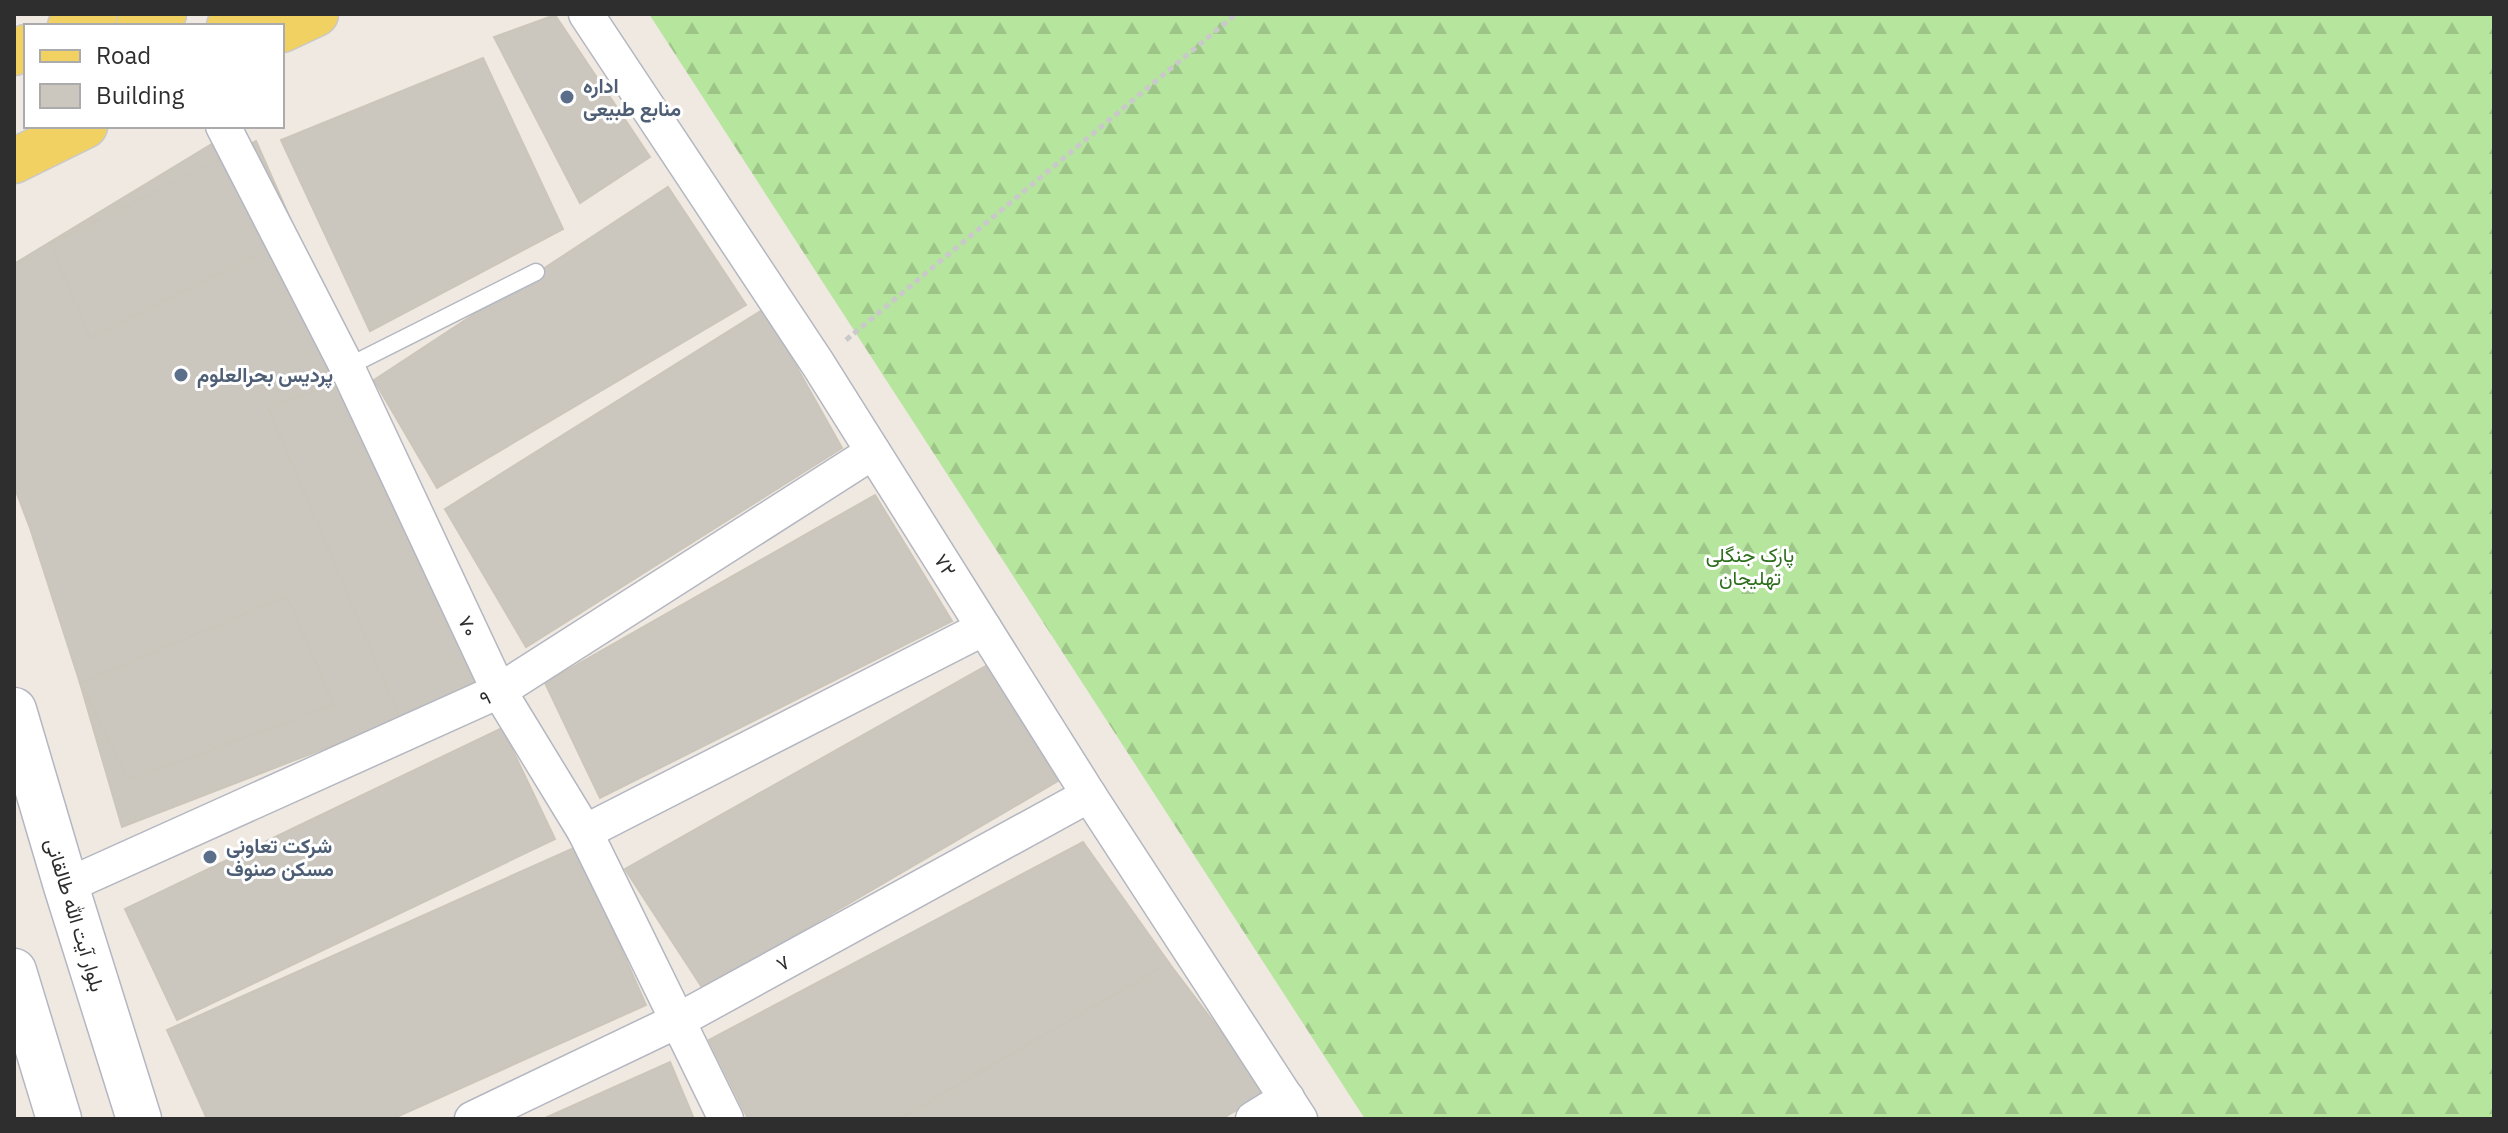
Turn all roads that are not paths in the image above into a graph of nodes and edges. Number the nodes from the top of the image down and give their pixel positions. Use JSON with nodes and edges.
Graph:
{"nodes":[{"id":1,"x":95,"y":14,"type":"edge"},
{"id":2,"x":164,"y":14,"type":"edge"},
{"id":3,"x":255,"y":14,"type":"edge"},
{"id":4,"x":316,"y":14,"type":"edge"},
{"id":5,"x":586,"y":14,"type":"edge"},
{"id":6,"x":74,"y":24,"type":"edge"},
{"id":7,"x":142,"y":24,"type":"edge"},
{"id":8,"x":233,"y":24,"type":"edge"},
{"id":9,"x":284,"y":29,"type":"edge"},
{"id":10,"x":78,"y":128,"type":"edge"},
{"id":11,"x":224,"y":128,"type":"edge"},
{"id":12,"x":17,"y":146,"type":"edge"},
{"id":13,"x":536,"y":272,"type":"dead end"},
{"id":14,"x":347,"y":367,"type":"junction"},
{"id":15,"x":873,"y":452,"type":"junction"},
{"id":16,"x":984,"y":628,"type":"junction"},
{"id":17,"x":499,"y":691,"type":"junction"},
{"id":18,"x":14,"y":710,"type":"edge"},
{"id":19,"x":1089,"y":795,"type":"junction"},
{"id":20,"x":585,"y":832,"type":"junction"},
{"id":21,"x":66,"y":886,"type":"junction"},
{"id":22,"x":14,"y":971,"type":"edge"},
{"id":23,"x":679,"y":1020,"type":"junction"},
{"id":24,"x":1294,"y":1108,"type":"edge"},
{"id":25,"x":59,"y":1119,"type":"edge"},
{"id":26,"x":139,"y":1119,"type":"edge"},
{"id":27,"x":472,"y":1119,"type":"edge"},
{"id":28,"x":726,"y":1119,"type":"edge"},
{"id":29,"x":1253,"y":1119,"type":"edge"}],
"edges":[{"from":1,"to":6,"type":"main road"},
{"from":2,"to":7,"type":"main road"},
{"from":3,"to":8,"type":"main road"},
{"from":4,"to":9,"type":"main road"},
{"from":5,"to":15,"type":"street","name":"۷۲"},
{"from":10,"to":12,"type":"main road"},
{"from":11,"to":14,"type":"street","name":"۷۰"},
{"from":13,"to":14,"type":"lane"},
{"from":14,"to":17,"type":"street","name":"۷۰"},
{"from":15,"to":16,"type":"street","name":"۷۲"},
{"from":15,"to":17,"type":"street","name":"۹"},
{"from":16,"to":19,"type":"street","name":"۷۲"},
{"from":16,"to":20,"type":"street"},
{"from":17,"to":20,"type":"street","name":"۷۰"},
{"from":17,"to":21,"type":"street","name":"۹"},
{"from":18,"to":21,"type":"main road","name":"بلوار آیت الله طالقانی"},
{"from":19,"to":23,"type":"street","name":"۷"},
{"from":19,"to":24,"type":"street","name":"۷۲"},
{"from":20,"to":23,"type":"street","name":"۷۰"},
{"from":21,"to":26,"type":"main road","name":"بلوار آیت الله طالقانی"},
{"from":22,"to":25,"type":"main road"},
{"from":23,"to":27,"type":"street","name":"۷"},
{"from":23,"to":28,"type":"street","name":"۷۰"},
{"from":24,"to":29,"type":"street"}]}
